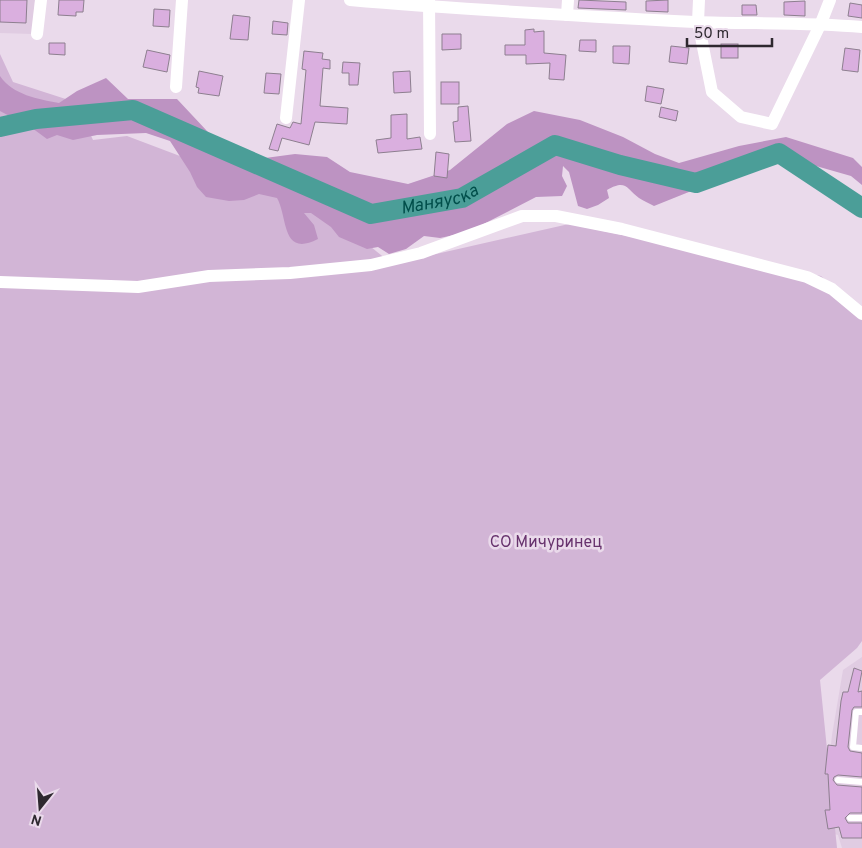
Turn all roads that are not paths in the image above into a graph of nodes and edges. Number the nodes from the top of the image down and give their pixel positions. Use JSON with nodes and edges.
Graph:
{"nodes":[{"id":1,"x":41,"y":0,"type":"edge"},
{"id":2,"x":182,"y":0,"type":"edge"},
{"id":3,"x":299,"y":0,"type":"edge"},
{"id":4,"x":350,"y":0,"type":"edge"},
{"id":5,"x":568,"y":0,"type":"edge"},
{"id":6,"x":700,"y":0,"type":"edge"},
{"id":7,"x":830,"y":0,"type":"edge"},
{"id":8,"x":429,"y":3,"type":"edge"},
{"id":9,"x":567,"y":15,"type":"junction"},
{"id":10,"x":698,"y":22,"type":"junction"},
{"id":11,"x":821,"y":24,"type":"junction"},
{"id":12,"x":862,"y":27,"type":"edge"},
{"id":13,"x":37,"y":34,"type":"dead end"},
{"id":14,"x":176,"y":87,"type":"dead end"},
{"id":15,"x":286,"y":118,"type":"dead end"},
{"id":16,"x":430,"y":134,"type":"dead end"},
{"id":17,"x":0,"y":282,"type":"edge"},
{"id":18,"x":862,"y":314,"type":"edge"},
{"id":19,"x":862,"y":712,"type":"edge"},
{"id":20,"x":862,"y":748,"type":"edge"},
{"id":21,"x":838,"y":780,"type":"dead end"},
{"id":22,"x":862,"y":782,"type":"edge"},
{"id":23,"x":850,"y":818,"type":"dead end"},
{"id":24,"x":862,"y":818,"type":"edge"}],
"edges":[{"from":1,"to":13,"type":"street"},
{"from":2,"to":14,"type":"street"},
{"from":3,"to":15,"type":"street"},
{"from":4,"to":8,"type":"street"},
{"from":5,"to":9,"type":"street"},
{"from":6,"to":10,"type":"street"},
{"from":7,"to":11,"type":"street"},
{"from":8,"to":9,"type":"street"},
{"from":8,"to":16,"type":"street"},
{"from":9,"to":10,"type":"street"},
{"from":10,"to":11,"type":"street"},
{"from":10,"to":11,"type":"street"},
{"from":11,"to":12,"type":"street"},
{"from":17,"to":18,"type":"street"},
{"from":19,"to":20,"type":"lane"},
{"from":21,"to":22,"type":"lane"},
{"from":23,"to":24,"type":"lane"}]}
